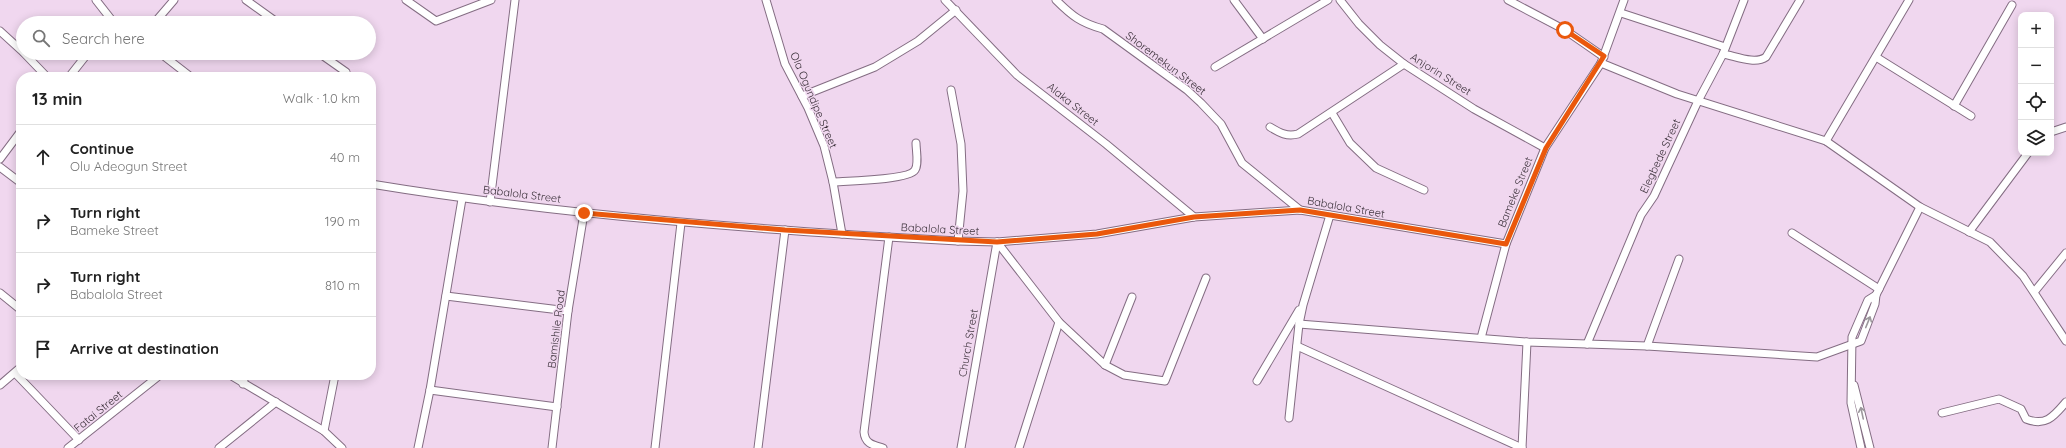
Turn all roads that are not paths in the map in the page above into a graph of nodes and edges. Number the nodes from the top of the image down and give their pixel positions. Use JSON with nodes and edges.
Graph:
{"nodes":[{"id":1,"x":96,"y":0,"type":"edge"},
{"id":2,"x":174,"y":0,"type":"edge"},
{"id":3,"x":246,"y":0,"type":"edge"},
{"id":4,"x":406,"y":0,"type":"edge"},
{"id":5,"x":491,"y":0,"type":"edge"},
{"id":6,"x":516,"y":0,"type":"edge"},
{"id":7,"x":766,"y":0,"type":"edge"},
{"id":8,"x":945,"y":0,"type":"edge"},
{"id":9,"x":1056,"y":0,"type":"edge"},
{"id":10,"x":1234,"y":0,"type":"edge"},
{"id":11,"x":1328,"y":0,"type":"edge"},
{"id":12,"x":1340,"y":0,"type":"edge"},
{"id":13,"x":1508,"y":0,"type":"edge"},
{"id":14,"x":1624,"y":0,"type":"edge"},
{"id":15,"x":1744,"y":0,"type":"edge"},
{"id":16,"x":1800,"y":0,"type":"edge"},
{"id":17,"x":1909,"y":0,"type":"edge"},
{"id":18,"x":2012,"y":5,"type":"dead end"},
{"id":19,"x":956,"y":10,"type":"junction"},
{"id":20,"x":1621,"y":13,"type":"junction"},
{"id":21,"x":109,"y":16,"type":"edge"},
{"id":22,"x":160,"y":16,"type":"edge"},
{"id":23,"x":268,"y":16,"type":"edge"},
{"id":24,"x":0,"y":30,"type":"edge"},
{"id":25,"x":1263,"y":39,"type":"junction"},
{"id":26,"x":16,"y":45,"type":"edge"},
{"id":27,"x":1724,"y":50,"type":"junction"},
{"id":28,"x":1876,"y":57,"type":"junction"},
{"id":29,"x":31,"y":60,"type":"edge"},
{"id":30,"x":83,"y":60,"type":"edge"},
{"id":31,"x":169,"y":60,"type":"edge"},
{"id":32,"x":330,"y":60,"type":"edge"},
{"id":33,"x":1603,"y":60,"type":"junction"},
{"id":34,"x":1404,"y":64,"type":"junction"},
{"id":35,"x":1215,"y":67,"type":"dead end"},
{"id":36,"x":42,"y":72,"type":"edge"},
{"id":37,"x":74,"y":72,"type":"edge"},
{"id":38,"x":185,"y":72,"type":"edge"},
{"id":39,"x":346,"y":72,"type":"dead end"},
{"id":40,"x":951,"y":90,"type":"dead end"},
{"id":41,"x":802,"y":96,"type":"junction"},
{"id":42,"x":1698,"y":101,"type":"junction"},
{"id":43,"x":1954,"y":106,"type":"junction"},
{"id":44,"x":1332,"y":113,"type":"junction"},
{"id":45,"x":1971,"y":116,"type":"dead end"},
{"id":46,"x":1270,"y":127,"type":"dead end"},
{"id":47,"x":2066,"y":127,"type":"edge"},
{"id":48,"x":2054,"y":131,"type":"edge"},
{"id":49,"x":16,"y":138,"type":"edge"},
{"id":50,"x":1826,"y":142,"type":"junction"},
{"id":51,"x":916,"y":143,"type":"dead end"},
{"id":52,"x":1546,"y":148,"type":"junction"},
{"id":53,"x":2026,"y":156,"type":"edge"},
{"id":54,"x":0,"y":159,"type":"edge"},
{"id":55,"x":0,"y":167,"type":"edge"},
{"id":56,"x":16,"y":179,"type":"edge"},
{"id":57,"x":834,"y":182,"type":"junction"},
{"id":58,"x":376,"y":185,"type":"edge"},
{"id":59,"x":1424,"y":190,"type":"dead end"},
{"id":60,"x":462,"y":199,"type":"junction"},
{"id":61,"x":490,"y":202,"type":"junction"},
{"id":62,"x":1920,"y":207,"type":"junction"},
{"id":63,"x":1300,"y":210,"type":"junction"},
{"id":64,"x":584,"y":213,"type":"junction"},
{"id":65,"x":1330,"y":215,"type":"junction"},
{"id":66,"x":1194,"y":217,"type":"junction"},
{"id":67,"x":681,"y":223,"type":"junction"},
{"id":68,"x":785,"y":230,"type":"junction"},
{"id":69,"x":1968,"y":232,"type":"junction"},
{"id":70,"x":1792,"y":233,"type":"dead end"},
{"id":71,"x":842,"y":234,"type":"junction"},
{"id":72,"x":889,"y":237,"type":"junction"},
{"id":73,"x":958,"y":241,"type":"junction"},
{"id":74,"x":997,"y":242,"type":"junction"},
{"id":75,"x":1506,"y":244,"type":"junction"},
{"id":76,"x":2066,"y":253,"type":"edge"},
{"id":77,"x":1679,"y":259,"type":"dead end"},
{"id":78,"x":1206,"y":278,"type":"dead end"},
{"id":79,"x":2034,"y":291,"type":"junction"},
{"id":80,"x":1878,"y":292,"type":"junction"},
{"id":81,"x":0,"y":293,"type":"edge"},
{"id":82,"x":446,"y":296,"type":"junction"},
{"id":83,"x":1132,"y":297,"type":"dead end"},
{"id":84,"x":1302,"y":305,"type":"junction"},
{"id":85,"x":16,"y":306,"type":"edge"},
{"id":86,"x":568,"y":311,"type":"junction"},
{"id":87,"x":1059,"y":322,"type":"junction"},
{"id":88,"x":1298,"y":324,"type":"junction"},
{"id":89,"x":1481,"y":338,"type":"junction"},
{"id":90,"x":2066,"y":341,"type":"edge"},
{"id":91,"x":1527,"y":342,"type":"junction"},
{"id":92,"x":1587,"y":344,"type":"junction"},
{"id":93,"x":1853,"y":344,"type":"junction"},
{"id":94,"x":1297,"y":346,"type":"junction"},
{"id":95,"x":1646,"y":346,"type":"junction"},
{"id":96,"x":1105,"y":365,"type":"junction"},
{"id":97,"x":15,"y":373,"type":"edge"},
{"id":98,"x":1852,"y":379,"type":"junction"},
{"id":99,"x":22,"y":380,"type":"edge"},
{"id":100,"x":154,"y":380,"type":"edge"},
{"id":101,"x":237,"y":380,"type":"edge"},
{"id":102,"x":244,"y":380,"type":"edge"},
{"id":103,"x":334,"y":380,"type":"edge"},
{"id":104,"x":1257,"y":381,"type":"dead end"},
{"id":105,"x":243,"y":384,"type":"junction"},
{"id":106,"x":0,"y":386,"type":"edge"},
{"id":107,"x":430,"y":390,"type":"junction"},
{"id":108,"x":276,"y":402,"type":"junction"},
{"id":109,"x":2066,"y":402,"type":"edge"},
{"id":110,"x":557,"y":407,"type":"junction"},
{"id":111,"x":1942,"y":413,"type":"dead end"},
{"id":112,"x":1289,"y":418,"type":"dead end"},
{"id":113,"x":324,"y":431,"type":"junction"},
{"id":114,"x":79,"y":440,"type":"junction"},
{"id":115,"x":71,"y":447,"type":"edge"},
{"id":116,"x":218,"y":448,"type":"edge"},
{"id":117,"x":342,"y":448,"type":"edge"},
{"id":118,"x":418,"y":448,"type":"edge"},
{"id":119,"x":552,"y":448,"type":"edge"},
{"id":120,"x":655,"y":448,"type":"edge"},
{"id":121,"x":758,"y":448,"type":"edge"},
{"id":122,"x":883,"y":448,"type":"edge"},
{"id":123,"x":961,"y":448,"type":"edge"},
{"id":124,"x":1020,"y":448,"type":"edge"},
{"id":125,"x":1522,"y":448,"type":"edge"},
{"id":126,"x":1860,"y":448,"type":"edge"},
{"id":127,"x":1870,"y":448,"type":"edge"}],
"edges":[{"from":1,"to":21,"type":"street"},
{"from":2,"to":22,"type":"street"},
{"from":3,"to":23,"type":"street"},
{"from":4,"to":5,"type":"street"},
{"from":6,"to":61,"type":"street"},
{"from":7,"to":41,"type":"street","name":"Ola Ogundipe Street"},
{"from":8,"to":19,"type":"street","name":"Alaka Street"},
{"from":9,"to":63,"type":"street","name":"Shoremekun Street"},
{"from":10,"to":25,"type":"street"},
{"from":11,"to":25,"type":"street"},
{"from":12,"to":34,"type":"street","name":"Anjorin Street"},
{"from":13,"to":33,"type":"street"},
{"from":14,"to":20,"type":"street","name":"Bameke Street"},
{"from":15,"to":27,"type":"street","name":"Elegbede Street"},
{"from":16,"to":27,"type":"street"},
{"from":17,"to":28,"type":"street"},
{"from":18,"to":43,"type":"street"},
{"from":19,"to":41,"type":"street"},
{"from":19,"to":66,"type":"street","name":"Alaka Street"},
{"from":20,"to":27,"type":"street"},
{"from":20,"to":33,"type":"street","name":"Bameke Street"},
{"from":24,"to":26,"type":"street"},
{"from":25,"to":35,"type":"street"},
{"from":27,"to":42,"type":"street","name":"Elegbede Street"},
{"from":28,"to":43,"type":"street"},
{"from":28,"to":50,"type":"street"},
{"from":29,"to":36,"type":"street"},
{"from":30,"to":37,"type":"street"},
{"from":31,"to":38,"type":"street"},
{"from":32,"to":39,"type":"street"},
{"from":33,"to":42,"type":"street"},
{"from":33,"to":52,"type":"street","name":"Bameke Street"},
{"from":34,"to":44,"type":"street"},
{"from":34,"to":52,"type":"street","name":"Anjorin Street"},
{"from":40,"to":73,"type":"street"},
{"from":41,"to":57,"type":"street","name":"Ola Ogundipe Street"},
{"from":42,"to":50,"type":"street"},
{"from":42,"to":92,"type":"street","name":"Elegbede Street"},
{"from":43,"to":45,"type":"street"},
{"from":44,"to":46,"type":"street"},
{"from":44,"to":59,"type":"street"},
{"from":47,"to":48,"type":"street"},
{"from":49,"to":54,"type":"street"},
{"from":50,"to":62,"type":"street"},
{"from":51,"to":57,"type":"street"},
{"from":52,"to":75,"type":"street","name":"Bameke Street"},
{"from":53,"to":69,"type":"street"},
{"from":55,"to":56,"type":"street"},
{"from":57,"to":71,"type":"street","name":"Ola Ogundipe Street"},
{"from":58,"to":60,"type":"street","name":"Babalola Street"},
{"from":60,"to":61,"type":"street","name":"Babalola Street"},
{"from":60,"to":82,"type":"street"},
{"from":61,"to":64,"type":"street","name":"Babalola Street"},
{"from":62,"to":69,"type":"street"},
{"from":62,"to":80,"type":"street"},
{"from":63,"to":65,"type":"street","name":"Babalola Street"},
{"from":63,"to":66,"type":"street","name":"Babalola Street"},
{"from":64,"to":67,"type":"street","name":"Babalola Street"},
{"from":64,"to":86,"type":"street","name":"Bamishile Road"},
{"from":65,"to":75,"type":"street","name":"Babalola Street"},
{"from":65,"to":84,"type":"street"},
{"from":66,"to":74,"type":"street","name":"Babalola Street"},
{"from":67,"to":68,"type":"street","name":"Babalola Street"},
{"from":67,"to":120,"type":"street"},
{"from":68,"to":71,"type":"street","name":"Babalola Street"},
{"from":68,"to":121,"type":"street"},
{"from":69,"to":79,"type":"street"},
{"from":70,"to":80,"type":"street"},
{"from":71,"to":72,"type":"street","name":"Babalola Street"},
{"from":72,"to":73,"type":"street","name":"Babalola Street"},
{"from":72,"to":122,"type":"street"},
{"from":73,"to":74,"type":"street","name":"Babalola Street"},
{"from":74,"to":87,"type":"street"},
{"from":74,"to":123,"type":"street","name":"Church Street"},
{"from":75,"to":89,"type":"street","name":"Bameke Street"},
{"from":76,"to":79,"type":"street"},
{"from":77,"to":95,"type":"street"},
{"from":78,"to":96,"type":"street"},
{"from":79,"to":90,"type":"street"},
{"from":80,"to":93,"type":"street"},
{"from":81,"to":85,"type":"street"},
{"from":82,"to":86,"type":"street"},
{"from":82,"to":107,"type":"street"},
{"from":83,"to":96,"type":"street"},
{"from":84,"to":88,"type":"street"},
{"from":84,"to":104,"type":"street"},
{"from":86,"to":110,"type":"street","name":"Bamishile Road"},
{"from":87,"to":96,"type":"street"},
{"from":87,"to":124,"type":"street"},
{"from":88,"to":89,"type":"street"},
{"from":88,"to":94,"type":"street"},
{"from":89,"to":91,"type":"street"},
{"from":91,"to":92,"type":"street"},
{"from":91,"to":125,"type":"street"},
{"from":92,"to":95,"type":"street"},
{"from":93,"to":95,"type":"street"},
{"from":93,"to":98,"type":"street"},
{"from":94,"to":112,"type":"street"},
{"from":94,"to":125,"type":"street"},
{"from":97,"to":106,"type":"street"},
{"from":98,"to":126,"type":"street"},
{"from":127,"to":98,"type":"street","one_way":true},
{"from":99,"to":114,"type":"street"},
{"from":100,"to":114,"type":"street","name":"Fatai Street"},
{"from":101,"to":105,"type":"street"},
{"from":102,"to":105,"type":"street"},
{"from":103,"to":113,"type":"street"},
{"from":105,"to":108,"type":"street"},
{"from":107,"to":110,"type":"street"},
{"from":107,"to":118,"type":"street"},
{"from":108,"to":113,"type":"street"},
{"from":108,"to":116,"type":"street"},
{"from":109,"to":111,"type":"street"},
{"from":110,"to":119,"type":"street","name":"Bamishile Road"},
{"from":113,"to":117,"type":"street"},
{"from":114,"to":115,"type":"street","name":"Fatai Street"}]}
